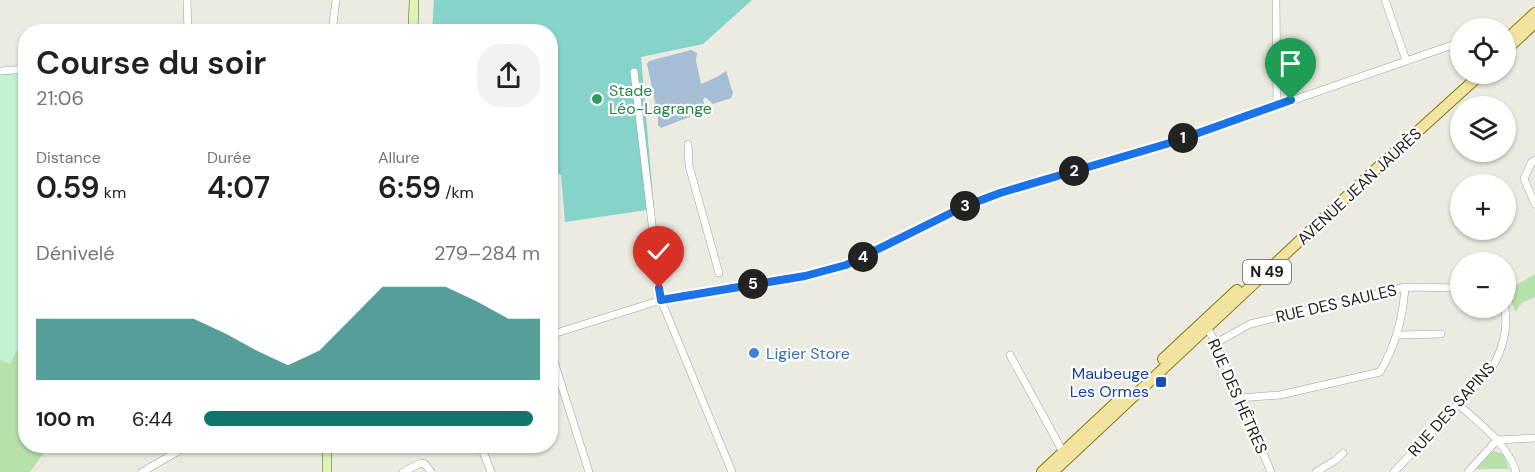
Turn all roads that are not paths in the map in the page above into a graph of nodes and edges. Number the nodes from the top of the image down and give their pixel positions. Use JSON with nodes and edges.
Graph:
{"nodes":[{"id":1,"x":187,"y":0,"type":"edge"},
{"id":2,"x":336,"y":0,"type":"edge"},
{"id":3,"x":414,"y":0,"type":"edge"},
{"id":4,"x":1276,"y":0,"type":"edge"},
{"id":5,"x":1385,"y":0,"type":"edge"},
{"id":6,"x":1535,"y":14,"type":"edge"},
{"id":7,"x":1535,"y":23,"type":"edge"},
{"id":8,"x":188,"y":24,"type":"edge"},
{"id":9,"x":333,"y":24,"type":"edge"},
{"id":10,"x":413,"y":24,"type":"edge"},
{"id":11,"x":1516,"y":34,"type":"edge"},
{"id":12,"x":1516,"y":37,"type":"edge"},
{"id":13,"x":1450,"y":46,"type":"edge"},
{"id":14,"x":1406,"y":60,"type":"junction"},
{"id":15,"x":18,"y":70,"type":"edge"},
{"id":16,"x":0,"y":71,"type":"edge"},
{"id":17,"x":633,"y":72,"type":"dead end"},
{"id":18,"x":1459,"y":84,"type":"edge"},
{"id":19,"x":1470,"y":84,"type":"edge"},
{"id":20,"x":1277,"y":105,"type":"junction"},
{"id":21,"x":688,"y":144,"type":"dead end"},
{"id":22,"x":1535,"y":160,"type":"edge"},
{"id":23,"x":1535,"y":204,"type":"edge"},
{"id":24,"x":719,"y":273,"type":"dead end"},
{"id":25,"x":1404,"y":287,"type":"junction"},
{"id":26,"x":1450,"y":288,"type":"edge"},
{"id":27,"x":661,"y":300,"type":"junction"},
{"id":28,"x":1506,"y":318,"type":"edge"},
{"id":29,"x":1205,"y":325,"type":"junction"},
{"id":30,"x":558,"y":332,"type":"edge"},
{"id":31,"x":1441,"y":334,"type":"dead end"},
{"id":32,"x":1398,"y":335,"type":"junction"},
{"id":33,"x":1216,"y":343,"type":"junction"},
{"id":34,"x":1010,"y":355,"type":"dead end"},
{"id":35,"x":558,"y":374,"type":"edge"},
{"id":36,"x":1239,"y":398,"type":"junction"},
{"id":37,"x":1458,"y":404,"type":"junction"},
{"id":38,"x":1535,"y":438,"type":"edge"},
{"id":39,"x":1497,"y":440,"type":"junction"},
{"id":40,"x":1063,"y":452,"type":"junction"},
{"id":41,"x":175,"y":453,"type":"edge"},
{"id":42,"x":322,"y":453,"type":"edge"},
{"id":43,"x":327,"y":453,"type":"edge"},
{"id":44,"x":484,"y":453,"type":"edge"},
{"id":45,"x":1343,"y":453,"type":"dead end"},
{"id":46,"x":328,"y":470,"type":"edge"},
{"id":47,"x":142,"y":472,"type":"edge"},
{"id":48,"x":403,"y":472,"type":"edge"},
{"id":49,"x":431,"y":472,"type":"edge"},
{"id":50,"x":491,"y":472,"type":"edge"},
{"id":51,"x":589,"y":472,"type":"edge"},
{"id":52,"x":732,"y":472,"type":"edge"},
{"id":53,"x":1042,"y":472,"type":"edge"},
{"id":54,"x":1053,"y":472,"type":"edge"},
{"id":55,"x":1271,"y":472,"type":"edge"},
{"id":56,"x":1316,"y":472,"type":"edge"},
{"id":57,"x":1394,"y":472,"type":"edge"},
{"id":58,"x":1468,"y":472,"type":"edge"},
{"id":59,"x":1516,"y":472,"type":"edge"}],
"edges":[{"from":1,"to":8,"type":"street"},
{"from":2,"to":9,"type":"street"},
{"from":3,"to":10,"type":"main road"},
{"from":4,"to":20,"type":"street"},
{"from":5,"to":14,"type":"street"},
{"from":6,"to":11,"type":"main road"},
{"from":7,"to":12,"type":"main road"},
{"from":13,"to":14,"type":"street"},
{"from":14,"to":20,"type":"street"},
{"from":15,"to":16,"type":"street"},
{"from":17,"to":27,"type":"street"},
{"from":18,"to":29,"type":"main road","name":"AVENUE JEAN JAURÈS","number":"N 49"},
{"from":19,"to":29,"type":"main road","name":"AVENUE JEAN JAURÈS","number":"N 49"},
{"from":20,"to":27,"type":"street"},
{"from":21,"to":24,"type":"street"},
{"from":22,"to":23,"type":"street"},
{"from":25,"to":26,"type":"street","name":"RUE DES SAULES"},
{"from":25,"to":32,"type":"street"},
{"from":25,"to":33,"type":"street","name":"RUE DES SAULES"},
{"from":27,"to":30,"type":"street"},
{"from":27,"to":52,"type":"street"},
{"from":28,"to":37,"type":"street","name":"RUE DES SAPINS"},
{"from":29,"to":33,"type":"street","name":"RUE DES HÊTRES"},
{"from":29,"to":40,"type":"main road","name":"AVENUE JEAN JAURÈS","number":"N 49"},
{"from":29,"to":54,"type":"main road","name":"AVENUE JEAN JAURÈS","number":"N 49"},
{"from":31,"to":32,"type":"street"},
{"from":32,"to":36,"type":"street"},
{"from":33,"to":36,"type":"street","name":"RUE DES HÊTRES"},
{"from":34,"to":40,"type":"street"},
{"from":35,"to":51,"type":"street"},
{"from":36,"to":55,"type":"street","name":"RUE DES HÊTRES"},
{"from":37,"to":39,"type":"street"},
{"from":37,"to":57,"type":"street","name":"RUE DES SAPINS"},
{"from":38,"to":39,"type":"street"},
{"from":39,"to":58,"type":"street"},
{"from":39,"to":59,"type":"street"},
{"from":40,"to":53,"type":"main road","name":"AVENUE JEAN JAURÈS","number":"N 49"},
{"from":41,"to":47,"type":"street"},
{"from":42,"to":46,"type":"main road"},
{"from":43,"to":46,"type":"main road"},
{"from":44,"to":50,"type":"street"},
{"from":45,"to":56,"type":"street"},
{"from":48,"to":49,"type":"street"}]}
